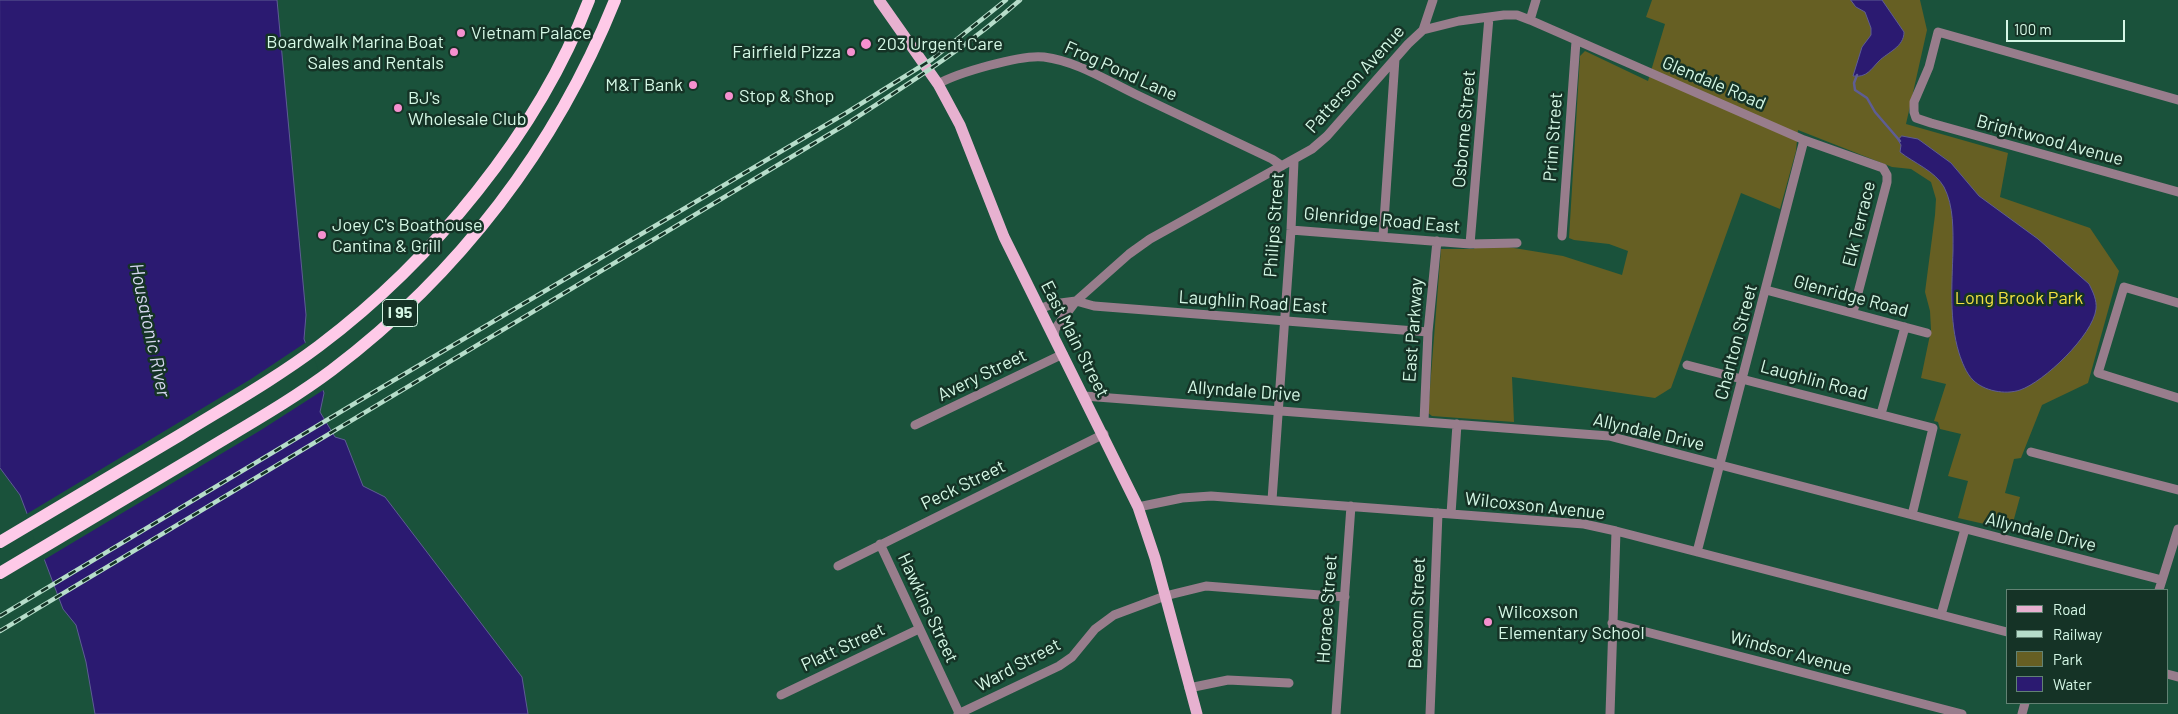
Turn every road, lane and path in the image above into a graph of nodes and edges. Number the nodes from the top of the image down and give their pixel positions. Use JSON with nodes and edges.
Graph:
{"nodes":[{"id":1,"x":589,"y":0,"type":"edge"},
{"id":2,"x":616,"y":0,"type":"edge"},
{"id":3,"x":879,"y":0,"type":"edge"},
{"id":4,"x":1433,"y":0,"type":"edge"},
{"id":5,"x":1536,"y":0,"type":"edge"},
{"id":6,"x":1489,"y":17,"type":"junction"},
{"id":7,"x":1530,"y":20,"type":"junction"},
{"id":8,"x":1423,"y":30,"type":"junction"},
{"id":9,"x":1576,"y":41,"type":"junction"},
{"id":10,"x":1395,"y":59,"type":"junction"},
{"id":11,"x":938,"y":84,"type":"junction"},
{"id":12,"x":2178,"y":100,"type":"edge"},
{"id":13,"x":1804,"y":140,"type":"junction"},
{"id":14,"x":1294,"y":161,"type":"junction"},
{"id":15,"x":1282,"y":166,"type":"junction"},
{"id":16,"x":1887,"y":172,"type":"joint"},
{"id":17,"x":2178,"y":192,"type":"edge"},
{"id":18,"x":1291,"y":230,"type":"junction"},
{"id":19,"x":1383,"y":236,"type":"junction"},
{"id":20,"x":1562,"y":236,"type":"dead end"},
{"id":21,"x":1437,"y":241,"type":"junction"},
{"id":22,"x":1517,"y":243,"type":"dead end"},
{"id":23,"x":1470,"y":244,"type":"junction"},
{"id":24,"x":1766,"y":290,"type":"junction"},
{"id":25,"x":1076,"y":301,"type":"junction"},
{"id":26,"x":2178,"y":303,"type":"edge"},
{"id":27,"x":1039,"y":309,"type":"junction"},
{"id":28,"x":1853,"y":312,"type":"junction"},
{"id":29,"x":1284,"y":321,"type":"junction"},
{"id":30,"x":1905,"y":327,"type":"junction"},
{"id":31,"x":1428,"y":332,"type":"junction"},
{"id":32,"x":1927,"y":332,"type":"dead end"},
{"id":33,"x":1054,"y":338,"type":"junction"},
{"id":34,"x":1062,"y":354,"type":"junction"},
{"id":35,"x":1688,"y":365,"type":"dead end"},
{"id":36,"x":1743,"y":378,"type":"junction"},
{"id":37,"x":1084,"y":396,"type":"junction"},
{"id":38,"x":2178,"y":398,"type":"edge"},
{"id":39,"x":1278,"y":410,"type":"junction"},
{"id":40,"x":1882,"y":414,"type":"junction"},
{"id":41,"x":1424,"y":421,"type":"junction"},
{"id":42,"x":915,"y":424,"type":"dead end"},
{"id":43,"x":1457,"y":424,"type":"junction"},
{"id":44,"x":1104,"y":434,"type":"junction"},
{"id":45,"x":2031,"y":452,"type":"dead end"},
{"id":46,"x":1719,"y":466,"type":"junction"},
{"id":47,"x":2178,"y":490,"type":"edge"},
{"id":48,"x":1272,"y":500,"type":"junction"},
{"id":49,"x":1351,"y":506,"type":"junction"},
{"id":50,"x":1138,"y":507,"type":"junction"},
{"id":51,"x":1438,"y":513,"type":"junction"},
{"id":52,"x":1451,"y":514,"type":"junction"},
{"id":53,"x":1912,"y":515,"type":"junction"},
{"id":54,"x":1965,"y":529,"type":"junction"},
{"id":55,"x":1616,"y":530,"type":"junction"},
{"id":56,"x":2178,"y":530,"type":"edge"},
{"id":57,"x":0,"y":542,"type":"edge"},
{"id":58,"x":880,"y":544,"type":"junction"},
{"id":59,"x":1697,"y":552,"type":"junction"},
{"id":60,"x":838,"y":566,"type":"dead end"},
{"id":61,"x":0,"y":573,"type":"edge"},
{"id":62,"x":2162,"y":580,"type":"junction"},
{"id":63,"x":2160,"y":589,"type":"edge"},
{"id":64,"x":1165,"y":596,"type":"junction"},
{"id":65,"x":1345,"y":597,"type":"junction"},
{"id":66,"x":1941,"y":615,"type":"junction"},
{"id":67,"x":1612,"y":623,"type":"junction"},
{"id":68,"x":919,"y":629,"type":"junction"},
{"id":69,"x":2006,"y":632,"type":"edge"},
{"id":70,"x":1289,"y":683,"type":"dead end"},
{"id":71,"x":1190,"y":688,"type":"junction"},
{"id":72,"x":781,"y":695,"type":"dead end"},
{"id":73,"x":958,"y":714,"type":"edge"},
{"id":74,"x":1196,"y":714,"type":"edge"},
{"id":75,"x":1336,"y":714,"type":"edge"},
{"id":76,"x":1430,"y":714,"type":"edge"},
{"id":77,"x":1610,"y":714,"type":"edge"},
{"id":78,"x":1962,"y":714,"type":"edge"}],
"edges":[{"from":1,"to":57,"type":"highway","number":"I 95"},
{"from":2,"to":61,"type":"highway","number":"I 95"},
{"from":3,"to":11,"type":"main road","name":"East Main Street"},
{"from":4,"to":8,"type":"street"},
{"from":5,"to":7,"type":"street"},
{"from":6,"to":7,"type":"street","name":"Patterson Avenue"},
{"from":6,"to":8,"type":"street","name":"Patterson Avenue"},
{"from":6,"to":23,"type":"street","name":"Osborne Street"},
{"from":7,"to":9,"type":"street","name":"Glendale Road"},
{"from":8,"to":10,"type":"street","name":"Patterson Avenue"},
{"from":9,"to":13,"type":"street","name":"Glendale Road"},
{"from":9,"to":20,"type":"street","name":"Prim Street"},
{"from":10,"to":14,"type":"street","name":"Patterson Avenue"},
{"from":10,"to":19,"type":"street"},
{"from":11,"to":15,"type":"street","name":"Frog Pond Lane"},
{"from":11,"to":27,"type":"main road","name":"East Main Street"},
{"from":12,"to":17,"type":"street","name":"Brightwood Avenue"},
{"from":13,"to":16,"type":"street","name":"Glendale Road"},
{"from":13,"to":24,"type":"street","name":"Charlton Street"},
{"from":14,"to":15,"type":"street","name":"Patterson Avenue"},
{"from":14,"to":18,"type":"street","name":"Philips Street"},
{"from":15,"to":25,"type":"street","name":"Patterson Avenue"},
{"from":16,"to":28,"type":"street","name":"Elk Terrace"},
{"from":18,"to":19,"type":"street","name":"Glenridge Road East"},
{"from":18,"to":29,"type":"street","name":"Philips Street"},
{"from":19,"to":21,"type":"street","name":"Glenridge Road East"},
{"from":21,"to":23,"type":"street","name":"Glenridge Road East"},
{"from":21,"to":31,"type":"street","name":"East Parkway"},
{"from":22,"to":23,"type":"street"},
{"from":24,"to":28,"type":"street","name":"Glenridge Road"},
{"from":24,"to":36,"type":"street","name":"Charlton Street"},
{"from":25,"to":27,"type":"street"},
{"from":25,"to":29,"type":"street","name":"Laughlin Road East"},
{"from":25,"to":33,"type":"street","name":"Patterson Avenue"},
{"from":26,"to":38,"type":"street"},
{"from":27,"to":33,"type":"main road","name":"East Main Street"},
{"from":28,"to":30,"type":"street","name":"Glenridge Road"},
{"from":29,"to":31,"type":"street","name":"Laughlin Road East"},
{"from":29,"to":39,"type":"street","name":"Philips Street"},
{"from":30,"to":32,"type":"street","name":"Glenridge Road"},
{"from":30,"to":40,"type":"street"},
{"from":31,"to":41,"type":"street","name":"East Parkway"},
{"from":33,"to":34,"type":"main road","name":"East Main Street"},
{"from":34,"to":37,"type":"main road","name":"East Main Street"},
{"from":34,"to":42,"type":"street","name":"Avery Street"},
{"from":35,"to":36,"type":"street","name":"Laughlin Road"},
{"from":36,"to":40,"type":"street","name":"Laughlin Road"},
{"from":36,"to":46,"type":"street","name":"Charlton Street"},
{"from":37,"to":39,"type":"street","name":"Allyndale Drive"},
{"from":37,"to":44,"type":"main road","name":"East Main Street"},
{"from":39,"to":41,"type":"street","name":"Allyndale Drive"},
{"from":39,"to":48,"type":"street","name":"Philips Street"},
{"from":40,"to":53,"type":"street","name":"Laughlin Road"},
{"from":41,"to":43,"type":"street","name":"Allyndale Drive"},
{"from":43,"to":46,"type":"street","name":"Allyndale Drive"},
{"from":43,"to":52,"type":"street"},
{"from":44,"to":50,"type":"main road","name":"East Main Street"},
{"from":44,"to":58,"type":"street","name":"Peck Street"},
{"from":45,"to":47,"type":"street"},
{"from":46,"to":53,"type":"street","name":"Allyndale Drive"},
{"from":46,"to":59,"type":"street","name":"Charlton Street"},
{"from":48,"to":49,"type":"street","name":"Wilcoxson Avenue"},
{"from":48,"to":50,"type":"street","name":"Wilcoxson Avenue"},
{"from":49,"to":51,"type":"street","name":"Wilcoxson Avenue"},
{"from":49,"to":65,"type":"street","name":"Horace Street"},
{"from":50,"to":64,"type":"main road","name":"East Main Street"},
{"from":51,"to":52,"type":"street","name":"Wilcoxson Avenue"},
{"from":51,"to":76,"type":"street","name":"Beacon Street"},
{"from":52,"to":55,"type":"street","name":"Wilcoxson Avenue"},
{"from":53,"to":54,"type":"street","name":"Allyndale Drive"},
{"from":54,"to":62,"type":"street","name":"Allyndale Drive"},
{"from":54,"to":66,"type":"street"},
{"from":55,"to":59,"type":"street","name":"Wilcoxson Avenue"},
{"from":55,"to":67,"type":"street"},
{"from":56,"to":62,"type":"street"},
{"from":58,"to":60,"type":"street","name":"Peck Street"},
{"from":58,"to":68,"type":"street","name":"Hawkins Street"},
{"from":59,"to":66,"type":"street","name":"Wilcoxson Avenue"},
{"from":62,"to":63,"type":"street"},
{"from":64,"to":65,"type":"street","name":"Ward Street"},
{"from":64,"to":71,"type":"main road","name":"East Main Street"},
{"from":64,"to":73,"type":"street","name":"Ward Street"},
{"from":65,"to":75,"type":"street","name":"Horace Street"},
{"from":66,"to":69,"type":"street","name":"Wilcoxson Avenue"},
{"from":67,"to":77,"type":"street"},
{"from":67,"to":78,"type":"street","name":"Windsor Avenue"},
{"from":68,"to":72,"type":"street","name":"Platt Street"},
{"from":68,"to":73,"type":"street","name":"Hawkins Street"},
{"from":70,"to":71,"type":"street"},
{"from":71,"to":74,"type":"main road","name":"East Main Street"}]}
